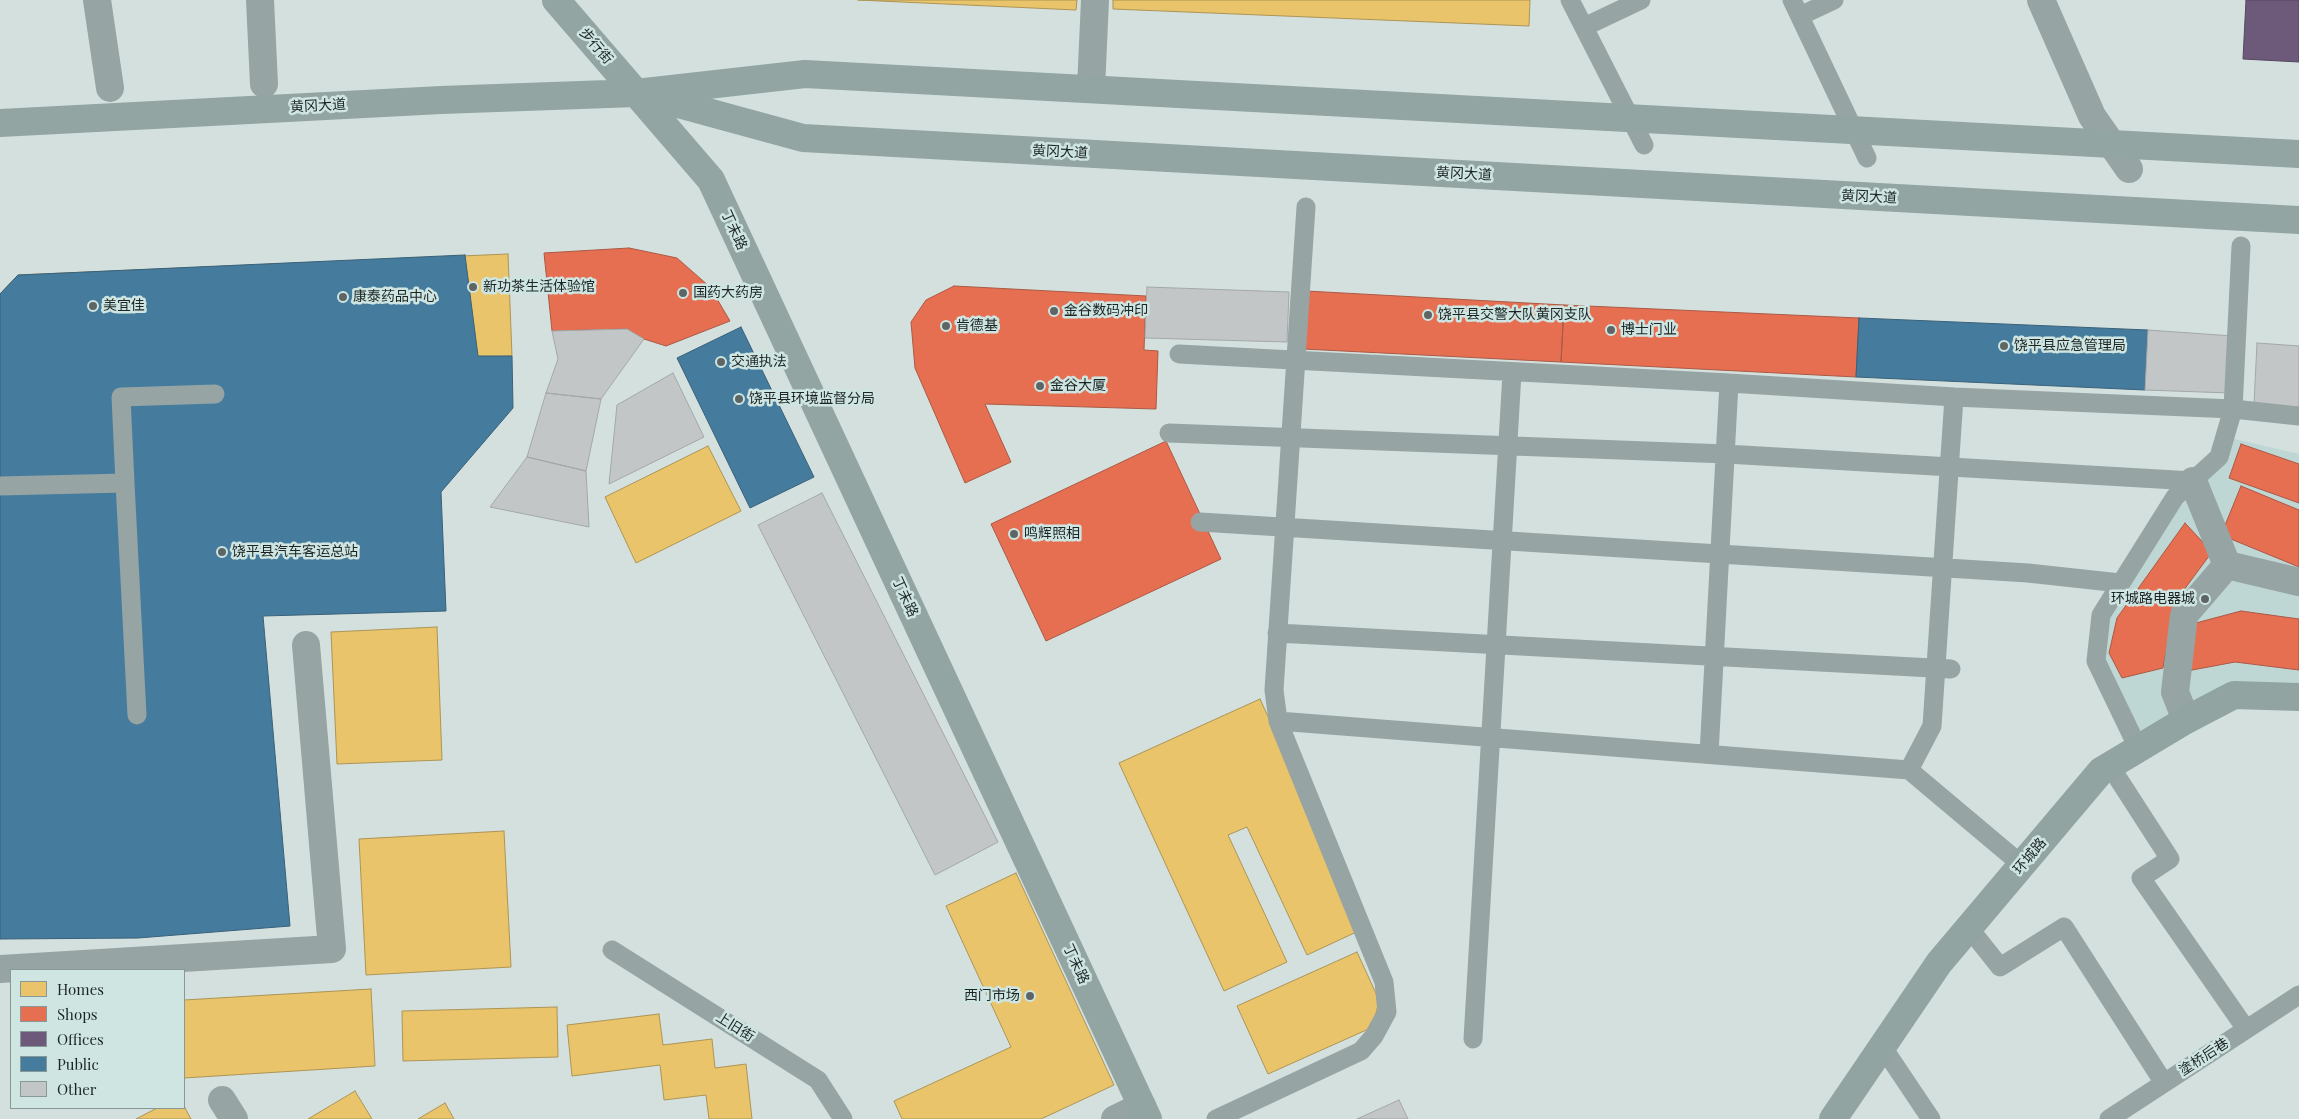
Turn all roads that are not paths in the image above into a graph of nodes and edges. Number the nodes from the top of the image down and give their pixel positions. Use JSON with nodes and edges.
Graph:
{"nodes":[{"id":1,"x":98,"y":0,"type":"edge"},
{"id":2,"x":260,"y":0,"type":"edge"},
{"id":3,"x":556,"y":0,"type":"edge"},
{"id":4,"x":1095,"y":0,"type":"edge"},
{"id":5,"x":1570,"y":0,"type":"edge"},
{"id":6,"x":1641,"y":0,"type":"edge"},
{"id":7,"x":1834,"y":0,"type":"edge"},
{"id":8,"x":2041,"y":0,"type":"edge"},
{"id":9,"x":1796,"y":8,"type":"edge"},
{"id":10,"x":1584,"y":27,"type":"junction"},
{"id":11,"x":264,"y":84,"type":"dead end"},
{"id":12,"x":110,"y":88,"type":"dead end"},
{"id":13,"x":1091,"y":89,"type":"junction"},
{"id":14,"x":636,"y":93,"type":"junction"},
{"id":15,"x":0,"y":122,"type":"edge"},
{"id":16,"x":1644,"y":145,"type":"dead end"},
{"id":17,"x":2299,"y":154,"type":"edge"},
{"id":18,"x":1867,"y":158,"type":"dead end"},
{"id":19,"x":2129,"y":170,"type":"dead end"},
{"id":20,"x":1306,"y":207,"type":"dead end"},
{"id":21,"x":2299,"y":220,"type":"edge"},
{"id":22,"x":2241,"y":246,"type":"dead end"},
{"id":23,"x":1179,"y":354,"type":"dead end"},
{"id":24,"x":1512,"y":373,"type":"junction"},
{"id":25,"x":1729,"y":383,"type":"junction"},
{"id":26,"x":215,"y":394,"type":"dead end"},
{"id":27,"x":1954,"y":397,"type":"junction"},
{"id":28,"x":2233,"y":409,"type":"junction"},
{"id":29,"x":2299,"y":416,"type":"edge"},
{"id":30,"x":1169,"y":433,"type":"dead end"},
{"id":31,"x":1726,"y":454,"type":"junction"},
{"id":32,"x":2193,"y":481,"type":"junction"},
{"id":33,"x":124,"y":483,"type":"junction"},
{"id":34,"x":0,"y":486,"type":"edge"},
{"id":35,"x":1200,"y":522,"type":"dead end"},
{"id":36,"x":1720,"y":554,"type":"junction"},
{"id":37,"x":2227,"y":564,"type":"junction"},
{"id":38,"x":2299,"y":582,"type":"edge"},
{"id":39,"x":2120,"y":583,"type":"junction"},
{"id":40,"x":1277,"y":633,"type":"junction"},
{"id":41,"x":306,"y":646,"type":"dead end"},
{"id":42,"x":1951,"y":669,"type":"dead end"},
{"id":43,"x":2299,"y":697,"type":"edge"},
{"id":44,"x":137,"y":714,"type":"dead end"},
{"id":45,"x":2186,"y":720,"type":"junction"},
{"id":46,"x":1278,"y":721,"type":"junction"},
{"id":47,"x":2138,"y":748,"type":"junction"},
{"id":48,"x":1709,"y":754,"type":"junction"},
{"id":49,"x":2110,"y":766,"type":"junction"},
{"id":50,"x":1909,"y":770,"type":"junction"},
{"id":51,"x":2022,"y":865,"type":"junction"},
{"id":52,"x":1969,"y":928,"type":"junction"},
{"id":53,"x":612,"y":950,"type":"dead end"},
{"id":54,"x":0,"y":969,"type":"edge"},
{"id":55,"x":2299,"y":995,"type":"edge"},
{"id":56,"x":2246,"y":1029,"type":"junction"},
{"id":57,"x":1473,"y":1039,"type":"dead end"},
{"id":58,"x":1882,"y":1046,"type":"junction"},
{"id":59,"x":2164,"y":1083,"type":"junction"},
{"id":60,"x":1145,"y":1113,"type":"edge"},
{"id":61,"x":842,"y":1119,"type":"edge"},
{"id":62,"x":1115,"y":1119,"type":"edge"},
{"id":63,"x":1216,"y":1119,"type":"edge"},
{"id":64,"x":1833,"y":1119,"type":"edge"},
{"id":65,"x":1931,"y":1119,"type":"edge"},
{"id":66,"x":2110,"y":1119,"type":"edge"}],
"edges":[{"from":1,"to":12,"type":"street"},
{"from":2,"to":11,"type":"street"},
{"from":3,"to":14,"type":"main road","name":"步行街"},
{"from":4,"to":13,"type":"street"},
{"from":5,"to":10,"type":"lane"},
{"from":6,"to":10,"type":"lane"},
{"from":7,"to":9,"type":"lane"},
{"from":8,"to":19,"type":"street"},
{"from":9,"to":18,"type":"lane"},
{"from":10,"to":16,"type":"lane"},
{"from":13,"to":14,"type":"main road","name":"黄冈大道"},
{"from":13,"to":17,"type":"main road","name":"黄冈大道"},
{"from":14,"to":15,"type":"main road","name":"黄冈大道"},
{"from":14,"to":21,"type":"main road","name":"黄冈大道"},
{"from":14,"to":60,"type":"main road","name":"丁未路"},
{"from":20,"to":40,"type":"lane"},
{"from":22,"to":28,"type":"lane"},
{"from":23,"to":24,"type":"lane"},
{"from":24,"to":25,"type":"lane"},
{"from":24,"to":57,"type":"lane"},
{"from":25,"to":27,"type":"lane"},
{"from":25,"to":31,"type":"lane"},
{"from":26,"to":33,"type":"lane"},
{"from":27,"to":28,"type":"lane"},
{"from":27,"to":50,"type":"lane"},
{"from":28,"to":29,"type":"lane"},
{"from":28,"to":32,"type":"lane"},
{"from":30,"to":31,"type":"lane"},
{"from":31,"to":32,"type":"lane"},
{"from":31,"to":36,"type":"lane"},
{"from":32,"to":37,"type":"street"},
{"from":32,"to":39,"type":"lane"},
{"from":33,"to":34,"type":"lane"},
{"from":33,"to":44,"type":"lane"},
{"from":35,"to":36,"type":"lane"},
{"from":36,"to":39,"type":"lane"},
{"from":36,"to":48,"type":"lane"},
{"from":37,"to":38,"type":"street"},
{"from":37,"to":45,"type":"street"},
{"from":39,"to":47,"type":"lane"},
{"from":40,"to":42,"type":"lane"},
{"from":40,"to":46,"type":"lane"},
{"from":41,"to":54,"type":"street"},
{"from":43,"to":45,"type":"main road","name":"环城路"},
{"from":45,"to":47,"type":"main road","name":"环城路"},
{"from":46,"to":48,"type":"lane"},
{"from":46,"to":63,"type":"lane"},
{"from":47,"to":49,"type":"main road","name":"环城路"},
{"from":48,"to":50,"type":"lane"},
{"from":49,"to":51,"type":"main road","name":"环城路"},
{"from":49,"to":56,"type":"lane"},
{"from":50,"to":51,"type":"lane"},
{"from":51,"to":52,"type":"main road","name":"环城路"},
{"from":52,"to":58,"type":"main road","name":"环城路"},
{"from":52,"to":59,"type":"lane"},
{"from":53,"to":61,"type":"lane","name":"上旧街"},
{"from":55,"to":56,"type":"lane","name":"塗桥后巷"},
{"from":56,"to":59,"type":"lane","name":"塗桥后巷"},
{"from":58,"to":64,"type":"main road","name":"环城路"},
{"from":58,"to":65,"type":"lane"},
{"from":59,"to":66,"type":"lane","name":"塗桥后巷"},
{"from":60,"to":62,"type":"street"}]}
